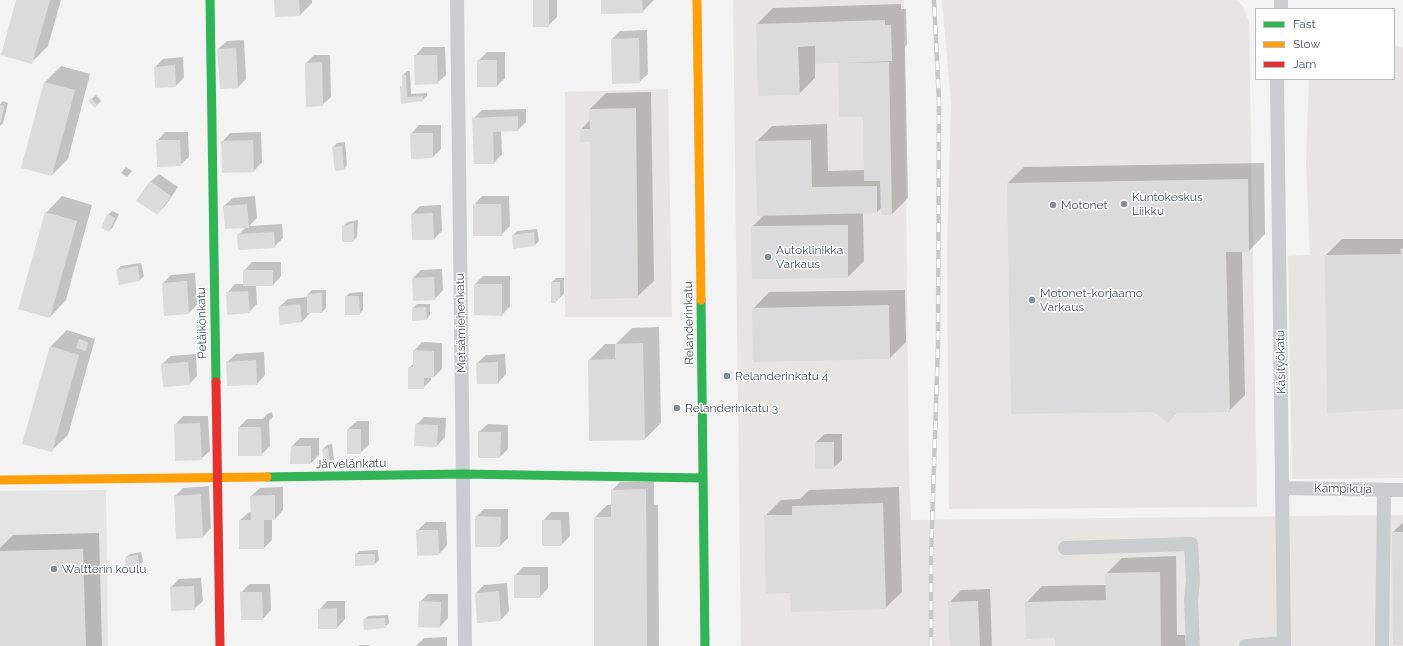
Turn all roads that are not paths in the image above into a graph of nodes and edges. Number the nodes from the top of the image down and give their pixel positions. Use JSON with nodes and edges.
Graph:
{"nodes":[{"id":1,"x":210,"y":0,"type":"edge"},
{"id":2,"x":457,"y":0,"type":"edge"},
{"id":3,"x":697,"y":0,"type":"edge"},
{"id":4,"x":1277,"y":80,"type":"edge"},
{"id":5,"x":463,"y":474,"type":"junction"},
{"id":6,"x":216,"y":478,"type":"junction"},
{"id":7,"x":703,"y":478,"type":"junction"},
{"id":8,"x":0,"y":480,"type":"edge"},
{"id":9,"x":1282,"y":488,"type":"junction"},
{"id":10,"x":1384,"y":490,"type":"junction"},
{"id":11,"x":1403,"y":490,"type":"edge"},
{"id":12,"x":1065,"y":548,"type":"dead end"},
{"id":13,"x":1284,"y":645,"type":"edge"},
{"id":14,"x":220,"y":646,"type":"edge"},
{"id":15,"x":465,"y":646,"type":"edge"},
{"id":16,"x":705,"y":646,"type":"edge"},
{"id":17,"x":1192,"y":646,"type":"edge"},
{"id":18,"x":1246,"y":646,"type":"edge"},
{"id":19,"x":1382,"y":646,"type":"edge"}],
"edges":[{"from":1,"to":6,"type":"street","name":"Petäikönkatu"},
{"from":2,"to":5,"type":"street","name":"Metsämiehenkatu"},
{"from":3,"to":7,"type":"street","name":"Relanderinkatu"},
{"from":4,"to":9,"type":"street","name":"Käsityökatu"},
{"from":5,"to":6,"type":"street","name":"Järvelänkatu"},
{"from":5,"to":7,"type":"street","name":"Järvelänkatu"},
{"from":5,"to":15,"type":"street","name":"Metsämiehenkatu"},
{"from":6,"to":8,"type":"street","name":"Järvelänkatu"},
{"from":6,"to":14,"type":"street","name":"Petäikönkatu"},
{"from":7,"to":16,"type":"street","name":"Relanderinkatu"},
{"from":9,"to":10,"type":"street","name":"Kampikuja"},
{"from":9,"to":13,"type":"street","name":"Käsityökatu"},
{"from":10,"to":11,"type":"street","name":"Kampikuja"},
{"from":10,"to":19,"type":"street"},
{"from":12,"to":17,"type":"street"},
{"from":13,"to":18,"type":"street"}]}
